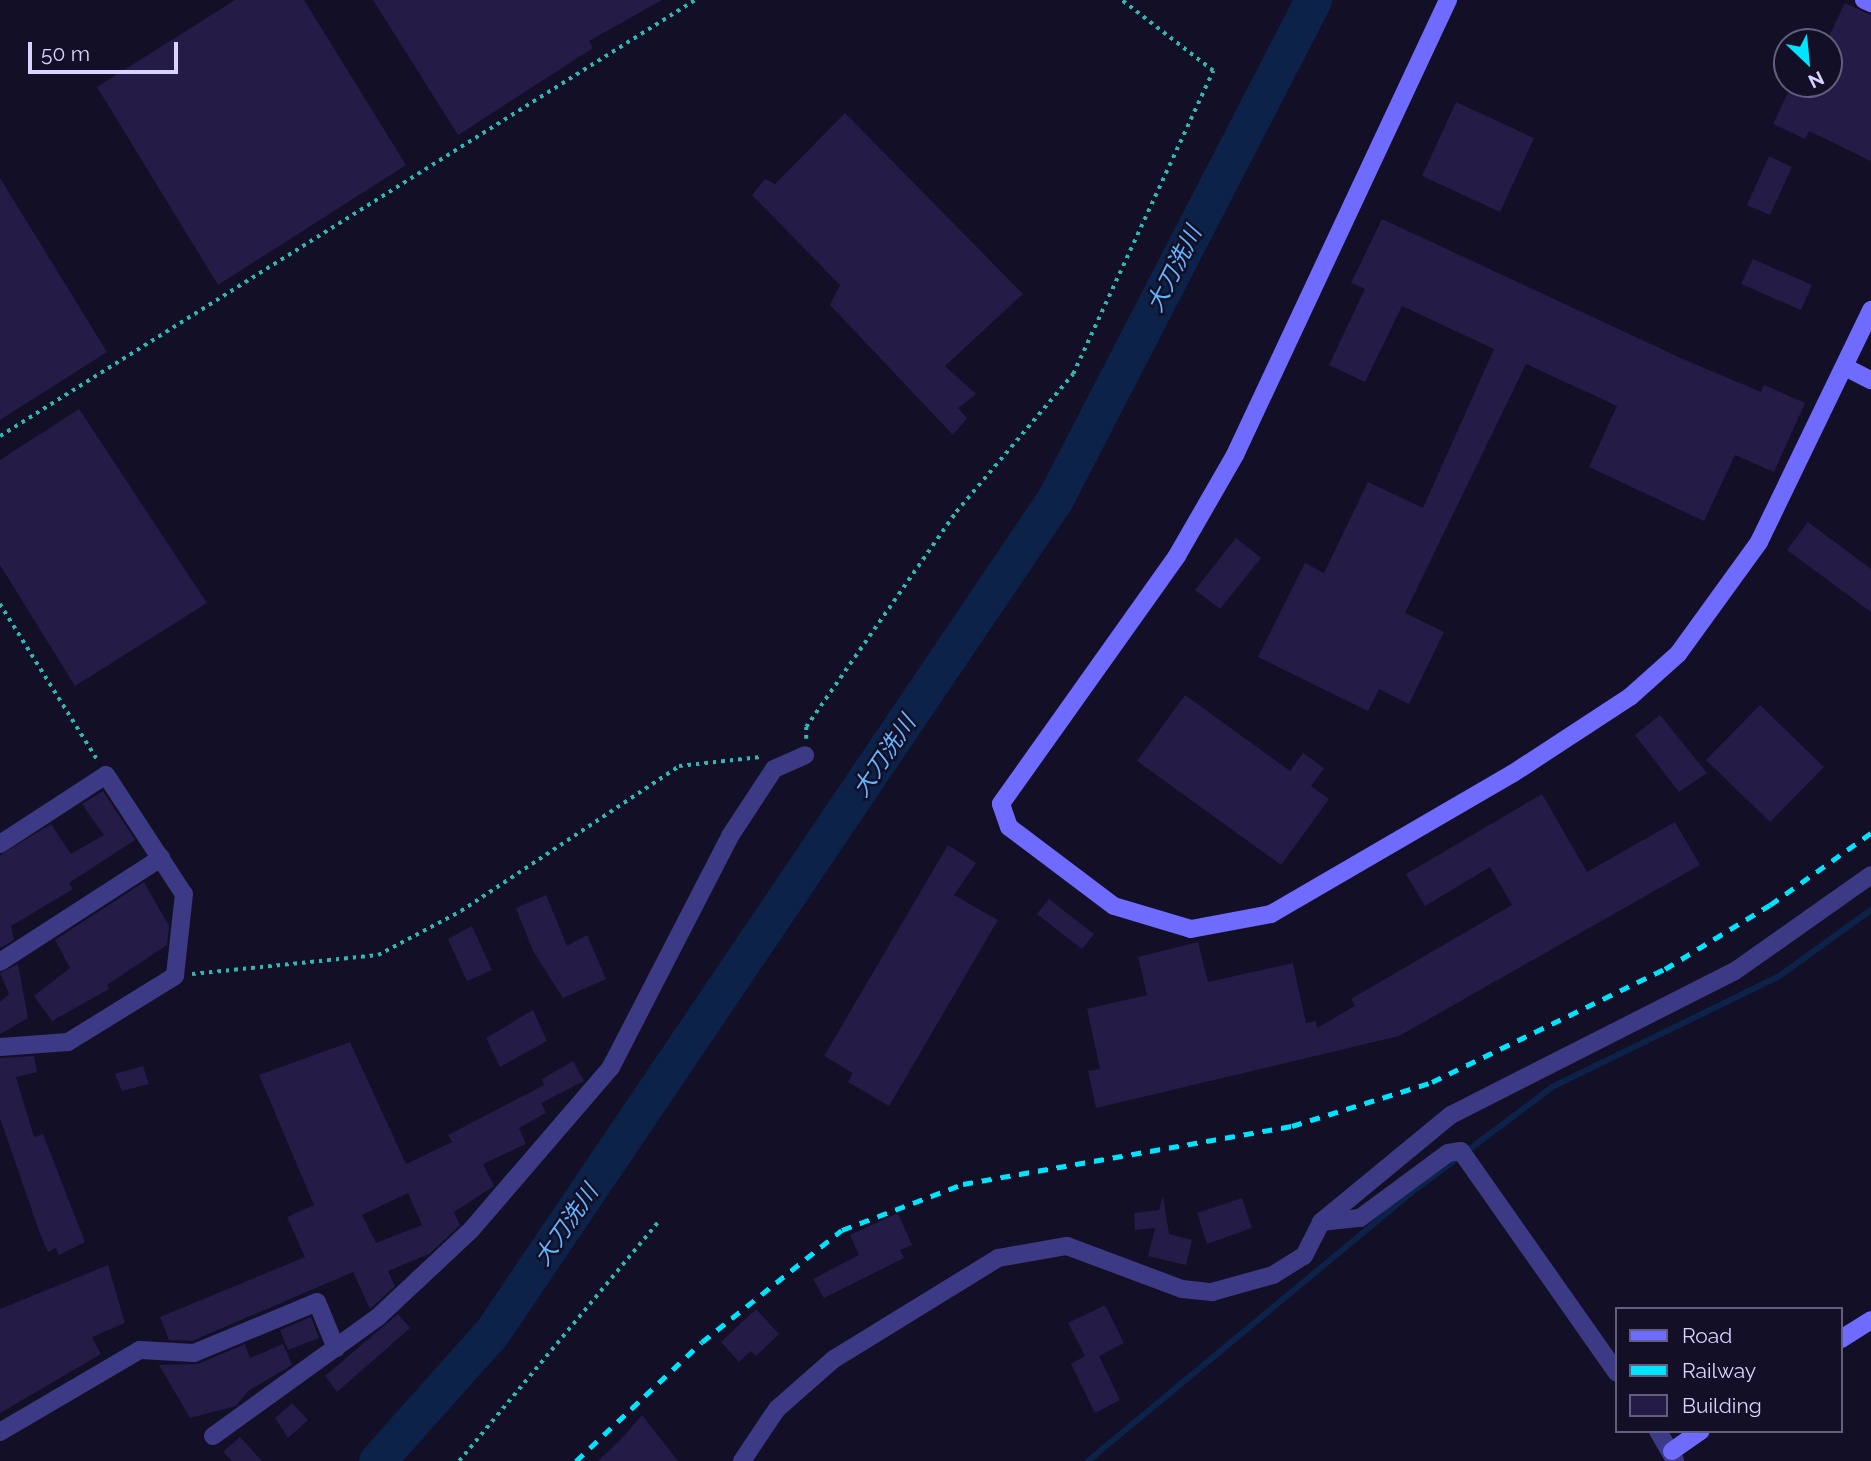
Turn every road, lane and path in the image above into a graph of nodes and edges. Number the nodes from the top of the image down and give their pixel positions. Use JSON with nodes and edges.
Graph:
{"nodes":[{"id":1,"x":695,"y":0,"type":"edge"},
{"id":2,"x":1121,"y":0,"type":"edge"},
{"id":3,"x":1448,"y":0,"type":"edge"},
{"id":4,"x":1864,"y":0,"type":"edge"},
{"id":5,"x":1871,"y":3,"type":"edge"},
{"id":6,"x":1871,"y":310,"type":"edge"},
{"id":7,"x":1845,"y":367,"type":"junction"},
{"id":8,"x":1871,"y":380,"type":"edge"},
{"id":9,"x":0,"y":436,"type":"edge"},
{"id":10,"x":0,"y":604,"type":"edge"},
{"id":11,"x":806,"y":755,"type":"joint"},
{"id":12,"x":767,"y":756,"type":"dead end"},
{"id":13,"x":106,"y":775,"type":"junction"},
{"id":14,"x":0,"y":844,"type":"edge"},
{"id":15,"x":161,"y":858,"type":"junction"},
{"id":16,"x":1871,"y":874,"type":"edge"},
{"id":17,"x":0,"y":962,"type":"edge"},
{"id":18,"x":175,"y":976,"type":"junction"},
{"id":19,"x":0,"y":1047,"type":"edge"},
{"id":20,"x":658,"y":1222,"type":"dead end"},
{"id":21,"x":1321,"y":1222,"type":"junction"},
{"id":22,"x":1871,"y":1320,"type":"edge"},
{"id":23,"x":1843,"y":1338,"type":"edge"},
{"id":24,"x":336,"y":1348,"type":"junction"},
{"id":25,"x":1616,"y":1372,"type":"edge"},
{"id":26,"x":0,"y":1432,"type":"edge"},
{"id":27,"x":1659,"y":1433,"type":"edge"},
{"id":28,"x":1700,"y":1433,"type":"edge"},
{"id":29,"x":213,"y":1436,"type":"dead end"},
{"id":30,"x":1673,"y":1456,"type":"edge"},
{"id":31,"x":459,"y":1461,"type":"edge"},
{"id":32,"x":742,"y":1461,"type":"edge"}],
"edges":[{"from":1,"to":9,"type":"path"},
{"from":2,"to":11,"type":"path"},
{"from":3,"to":7,"type":"street"},
{"from":4,"to":5,"type":"street"},
{"from":6,"to":7,"type":"street"},
{"from":7,"to":8,"type":"street"},
{"from":10,"to":13,"type":"path"},
{"from":11,"to":24,"type":"street"},
{"from":12,"to":18,"type":"path"},
{"from":13,"to":14,"type":"street"},
{"from":13,"to":15,"type":"street"},
{"from":15,"to":17,"type":"street"},
{"from":15,"to":18,"type":"street"},
{"from":16,"to":21,"type":"street"},
{"from":18,"to":19,"type":"street"},
{"from":20,"to":31,"type":"path"},
{"from":21,"to":25,"type":"street"},
{"from":21,"to":32,"type":"street"},
{"from":22,"to":23,"type":"street"},
{"from":24,"to":26,"type":"street"},
{"from":24,"to":29,"type":"street"},
{"from":27,"to":30,"type":"street"},
{"from":28,"to":30,"type":"street"}]}
